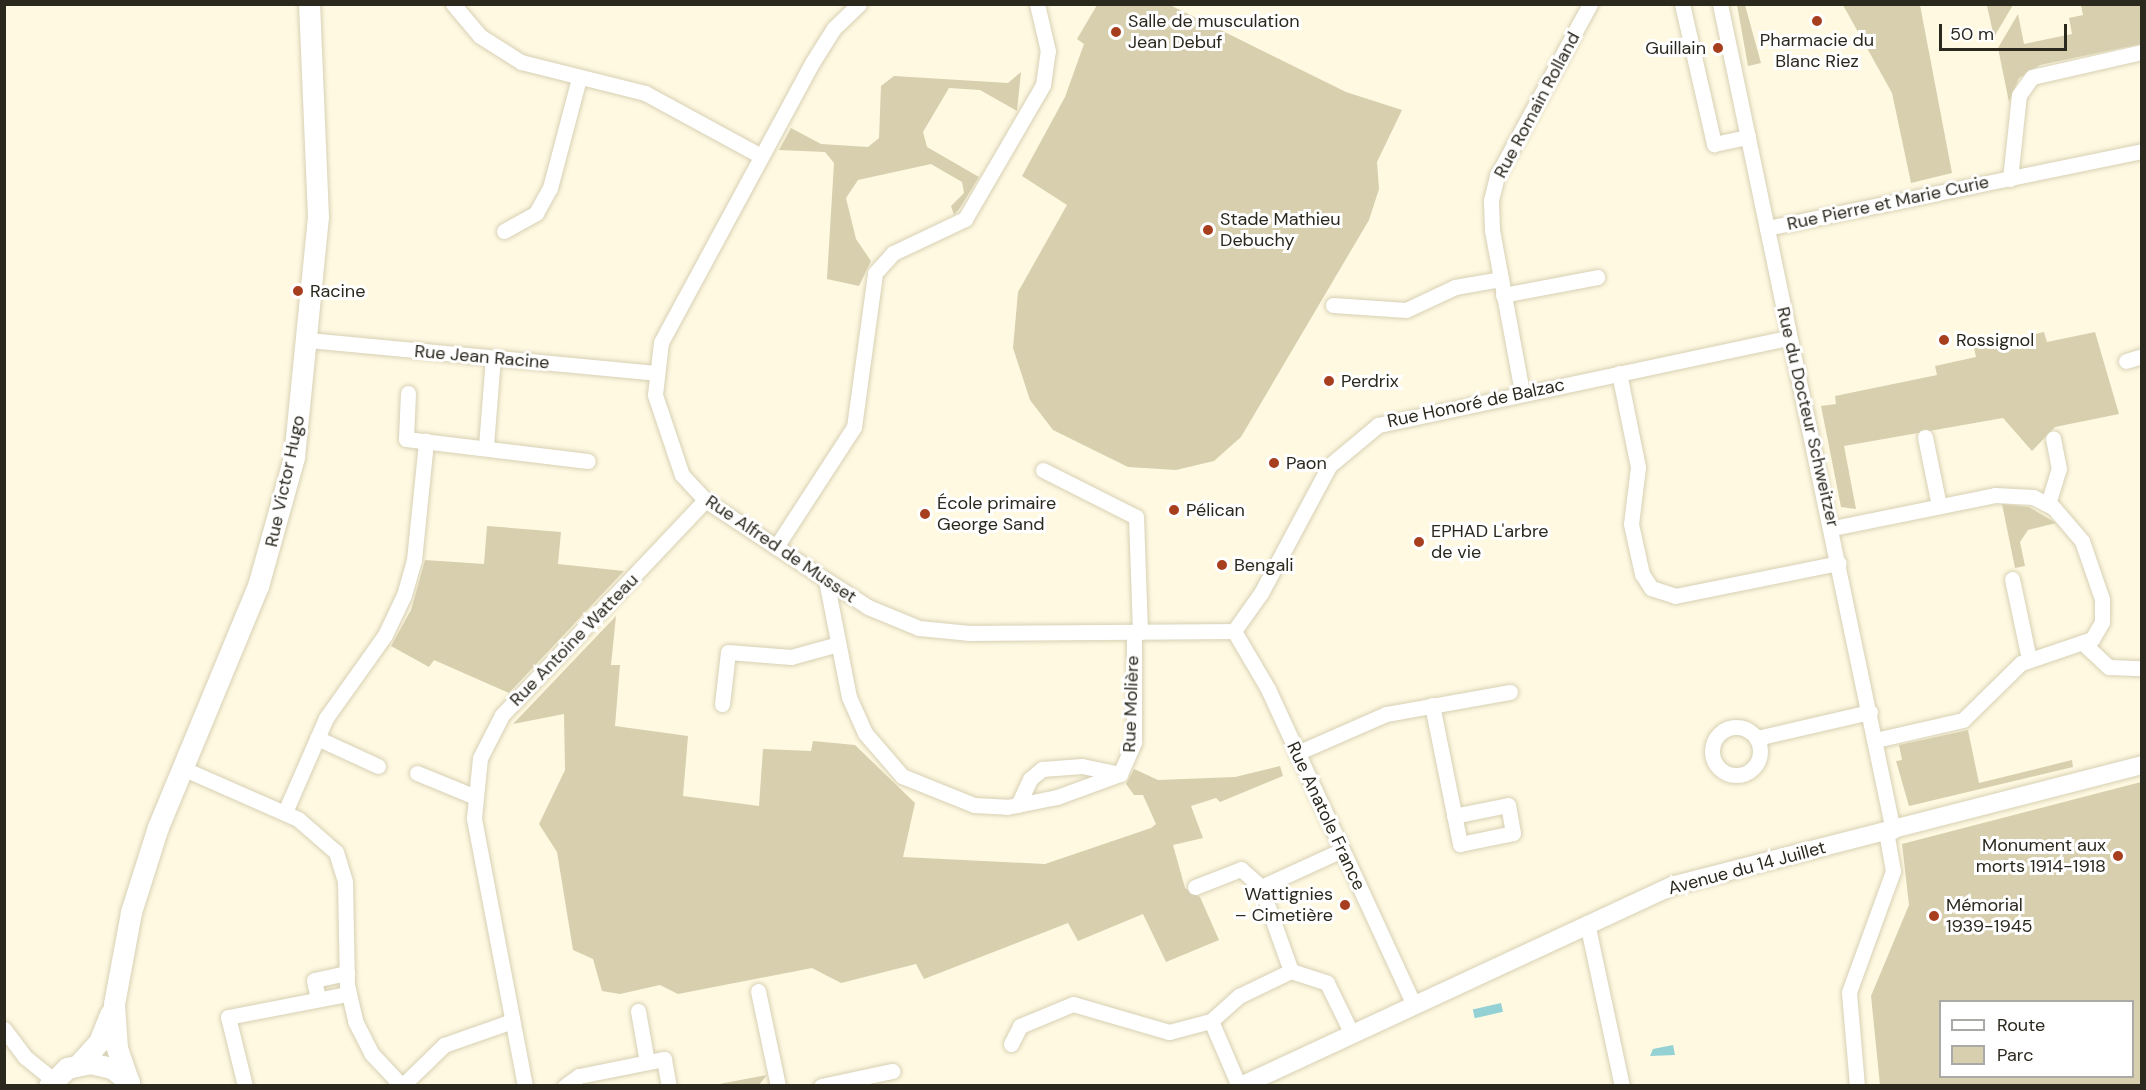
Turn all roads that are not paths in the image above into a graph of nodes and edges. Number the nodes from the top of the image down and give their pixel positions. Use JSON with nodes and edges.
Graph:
{"nodes":[{"id":1,"x":309,"y":4,"type":"edge"},
{"id":2,"x":859,"y":4,"type":"edge"},
{"id":3,"x":1037,"y":4,"type":"edge"},
{"id":4,"x":1590,"y":4,"type":"edge"},
{"id":5,"x":1682,"y":4,"type":"edge"},
{"id":6,"x":1720,"y":4,"type":"edge"},
{"id":7,"x":461,"y":8,"type":"edge"},
{"id":8,"x":2142,"y":52,"type":"edge"},
{"id":9,"x":579,"y":78,"type":"junction"},
{"id":10,"x":1748,"y":137,"type":"junction"},
{"id":11,"x":2142,"y":151,"type":"edge"},
{"id":12,"x":761,"y":156,"type":"junction"},
{"id":13,"x":2010,"y":179,"type":"junction"},
{"id":14,"x":1767,"y":228,"type":"junction"},
{"id":15,"x":504,"y":231,"type":"dead end"},
{"id":16,"x":1597,"y":277,"type":"dead end"},
{"id":17,"x":1502,"y":287,"type":"junction"},
{"id":18,"x":1333,"y":305,"type":"dead end"},
{"id":19,"x":1789,"y":338,"type":"junction"},
{"id":20,"x":308,"y":340,"type":"junction"},
{"id":21,"x":2142,"y":356,"type":"edge"},
{"id":22,"x":493,"y":358,"type":"junction"},
{"id":23,"x":2126,"y":361,"type":"dead end"},
{"id":24,"x":656,"y":373,"type":"junction"},
{"id":25,"x":1619,"y":373,"type":"junction"},
{"id":26,"x":1522,"y":392,"type":"junction"},
{"id":27,"x":408,"y":393,"type":"dead end"},
{"id":28,"x":1925,"y":437,"type":"dead end"},
{"id":29,"x":2053,"y":439,"type":"dead end"},
{"id":30,"x":426,"y":441,"type":"junction"},
{"id":31,"x":486,"y":446,"type":"junction"},
{"id":32,"x":588,"y":461,"type":"dead end"},
{"id":33,"x":1043,"y":470,"type":"dead end"},
{"id":34,"x":705,"y":500,"type":"junction"},
{"id":35,"x":2048,"y":504,"type":"junction"},
{"id":36,"x":1939,"y":506,"type":"junction"},
{"id":37,"x":1833,"y":528,"type":"junction"},
{"id":38,"x":776,"y":547,"type":"junction"},
{"id":39,"x":1839,"y":563,"type":"junction"},
{"id":40,"x":2012,"y":579,"type":"dead end"},
{"id":41,"x":826,"y":580,"type":"junction"},
{"id":42,"x":1234,"y":631,"type":"junction"},
{"id":43,"x":1137,"y":632,"type":"junction"},
{"id":44,"x":838,"y":644,"type":"junction"},
{"id":45,"x":2084,"y":644,"type":"junction"},
{"id":46,"x":2028,"y":659,"type":"junction"},
{"id":47,"x":2142,"y":668,"type":"edge"},
{"id":48,"x":1510,"y":692,"type":"dead end"},
{"id":49,"x":722,"y":704,"type":"dead end"},
{"id":50,"x":1432,"y":705,"type":"junction"},
{"id":51,"x":1870,"y":712,"type":"junction"},
{"id":52,"x":316,"y":738,"type":"junction"},
{"id":53,"x":1757,"y":738,"type":"dead end"},
{"id":54,"x":1876,"y":740,"type":"junction"},
{"id":55,"x":1297,"y":753,"type":"junction"},
{"id":56,"x":2142,"y":765,"type":"edge"},
{"id":57,"x":378,"y":766,"type":"dead end"},
{"id":58,"x":182,"y":768,"type":"junction"},
{"id":59,"x":417,"y":773,"type":"dead end"},
{"id":60,"x":1120,"y":774,"type":"junction"},
{"id":61,"x":473,"y":796,"type":"junction"},
{"id":62,"x":1018,"y":805,"type":"junction"},
{"id":63,"x":285,"y":812,"type":"junction"},
{"id":64,"x":1454,"y":816,"type":"dead end"},
{"id":65,"x":1890,"y":832,"type":"junction"},
{"id":66,"x":1342,"y":850,"type":"junction"},
{"id":67,"x":1195,"y":887,"type":"dead end"},
{"id":68,"x":1261,"y":887,"type":"junction"},
{"id":69,"x":1587,"y":923,"type":"junction"},
{"id":70,"x":1291,"y":971,"type":"junction"},
{"id":71,"x":347,"y":973,"type":"junction"},
{"id":72,"x":758,"y":991,"type":"dead end"},
{"id":73,"x":348,"y":994,"type":"junction"},
{"id":74,"x":318,"y":998,"type":"junction"},
{"id":75,"x":114,"y":1004,"type":"junction"},
{"id":76,"x":1414,"y":1005,"type":"junction"},
{"id":77,"x":638,"y":1011,"type":"dead end"},
{"id":78,"x":512,"y":1021,"type":"junction"},
{"id":79,"x":1211,"y":1021,"type":"junction"},
{"id":80,"x":4,"y":1029,"type":"edge"},
{"id":81,"x":1352,"y":1034,"type":"junction"},
{"id":82,"x":1011,"y":1044,"type":"dead end"},
{"id":83,"x":647,"y":1062,"type":"junction"},
{"id":84,"x":79,"y":1064,"type":"junction"},
{"id":85,"x":892,"y":1071,"type":"dead end"},
{"id":86,"x":51,"y":1083,"type":"edge"},
{"id":87,"x":130,"y":1084,"type":"edge"},
{"id":88,"x":244,"y":1086,"type":"edge"},
{"id":89,"x":402,"y":1086,"type":"edge"},
{"id":90,"x":525,"y":1086,"type":"edge"},
{"id":91,"x":565,"y":1086,"type":"edge"},
{"id":92,"x":669,"y":1086,"type":"edge"},
{"id":93,"x":778,"y":1086,"type":"edge"},
{"id":94,"x":821,"y":1086,"type":"edge"},
{"id":95,"x":1240,"y":1086,"type":"edge"},
{"id":96,"x":1622,"y":1086,"type":"edge"},
{"id":97,"x":1857,"y":1086,"type":"edge"}],
"edges":[{"from":1,"to":20,"type":"main road","name":"Rue Victor Hugo"},
{"from":2,"to":12,"type":"street","name":"Rue Alfred de Musset"},
{"from":3,"to":38,"type":"street"},
{"from":4,"to":17,"type":"street","name":"Rue Romain Rolland"},
{"from":5,"to":10,"type":"street"},
{"from":6,"to":10,"type":"street","name":"Rue du Docteur Schweitzer"},
{"from":7,"to":9,"type":"street"},
{"from":8,"to":13,"type":"street","name":"Rue Pierre et Marie Curie"},
{"from":9,"to":12,"type":"street"},
{"from":9,"to":15,"type":"street"},
{"from":10,"to":14,"type":"street","name":"Rue du Docteur Schweitzer"},
{"from":11,"to":13,"type":"street","name":"Rue Pierre et Marie Curie"},
{"from":12,"to":24,"type":"street","name":"Rue Alfred de Musset"},
{"from":13,"to":14,"type":"street","name":"Rue Pierre et Marie Curie"},
{"from":14,"to":19,"type":"street","name":"Rue du Docteur Schweitzer"},
{"from":16,"to":17,"type":"street"},
{"from":17,"to":18,"type":"street"},
{"from":17,"to":26,"type":"street","name":"Rue Romain Rolland"},
{"from":19,"to":25,"type":"street","name":"Rue Honoré de Balzac"},
{"from":19,"to":37,"type":"street","name":"Rue du Docteur Schweitzer"},
{"from":20,"to":22,"type":"street","name":"Rue Jean Racine"},
{"from":20,"to":58,"type":"main road","name":"Rue Victor Hugo"},
{"from":21,"to":23,"type":"street"},
{"from":22,"to":24,"type":"street","name":"Rue Jean Racine"},
{"from":22,"to":31,"type":"street"},
{"from":24,"to":34,"type":"street","name":"Rue Alfred de Musset"},
{"from":25,"to":26,"type":"street","name":"Rue Honoré de Balzac"},
{"from":25,"to":39,"type":"street"},
{"from":26,"to":42,"type":"street","name":"Rue Honoré de Balzac"},
{"from":27,"to":30,"type":"street"},
{"from":28,"to":36,"type":"street"},
{"from":29,"to":35,"type":"street"},
{"from":30,"to":31,"type":"street"},
{"from":30,"to":52,"type":"street"},
{"from":31,"to":32,"type":"street"},
{"from":33,"to":43,"type":"street","name":"Rue Molière"},
{"from":34,"to":38,"type":"street","name":"Rue Alfred de Musset"},
{"from":34,"to":61,"type":"street","name":"Rue Antoine Watteau"},
{"from":35,"to":36,"type":"street"},
{"from":35,"to":45,"type":"street"},
{"from":36,"to":37,"type":"street"},
{"from":37,"to":39,"type":"street","name":"Rue du Docteur Schweitzer"},
{"from":38,"to":41,"type":"street","name":"Rue Alfred de Musset"},
{"from":39,"to":51,"type":"street","name":"Rue du Docteur Schweitzer"},
{"from":40,"to":46,"type":"street"},
{"from":41,"to":43,"type":"street","name":"Rue Alfred de Musset"},
{"from":41,"to":44,"type":"street","name":"Rue Molière"},
{"from":42,"to":43,"type":"street","name":"Rue Alfred de Musset"},
{"from":42,"to":55,"type":"street","name":"Rue Anatole France"},
{"from":43,"to":60,"type":"street","name":"Rue Molière"},
{"from":44,"to":49,"type":"street"},
{"from":44,"to":62,"type":"street","name":"Rue Molière"},
{"from":45,"to":46,"type":"street"},
{"from":45,"to":47,"type":"street"},
{"from":46,"to":54,"type":"street"},
{"from":48,"to":50,"type":"street"},
{"from":50,"to":55,"type":"street"},
{"from":50,"to":64,"type":"street"},
{"from":51,"to":53,"type":"street"},
{"from":51,"to":54,"type":"street","name":"Rue du Docteur Schweitzer"},
{"from":52,"to":57,"type":"street"},
{"from":52,"to":63,"type":"street"},
{"from":54,"to":65,"type":"street","name":"Rue du Docteur Schweitzer"},
{"from":55,"to":66,"type":"street","name":"Rue Anatole France"},
{"from":56,"to":65,"type":"street","name":"Avenue du 14 Juillet"},
{"from":58,"to":63,"type":"street"},
{"from":58,"to":75,"type":"main road","name":"Rue Victor Hugo"},
{"from":59,"to":61,"type":"street"},
{"from":60,"to":62,"type":"street","name":"Rue Molière"},
{"from":60,"to":62,"type":"street","name":"Rue Molière"},
{"from":61,"to":78,"type":"street","name":"Rue Antoine Watteau"},
{"from":63,"to":71,"type":"street"},
{"from":65,"to":69,"type":"street","name":"Avenue du 14 Juillet"},
{"from":65,"to":97,"type":"street","name":"Rue du Docteur Schweitzer"},
{"from":66,"to":68,"type":"street"},
{"from":66,"to":76,"type":"street","name":"Rue Anatole France"},
{"from":67,"to":68,"type":"street"},
{"from":68,"to":70,"type":"street"},
{"from":69,"to":76,"type":"street","name":"Avenue du 14 Juillet"},
{"from":69,"to":96,"type":"street"},
{"from":70,"to":79,"type":"street"},
{"from":70,"to":81,"type":"street"},
{"from":71,"to":73,"type":"street"},
{"from":71,"to":74,"type":"street"},
{"from":72,"to":93,"type":"street"},
{"from":73,"to":74,"type":"street"},
{"from":73,"to":89,"type":"street"},
{"from":74,"to":88,"type":"street"},
{"from":75,"to":84,"type":"main road","name":"Rue Victor Hugo"},
{"from":75,"to":87,"type":"main road","name":"Rue Victor Hugo"},
{"from":76,"to":81,"type":"street","name":"Avenue du 14 Juillet"},
{"from":77,"to":83,"type":"street"},
{"from":78,"to":89,"type":"street"},
{"from":78,"to":90,"type":"street","name":"Rue Antoine Watteau"},
{"from":79,"to":82,"type":"street"},
{"from":79,"to":95,"type":"street"},
{"from":80,"to":86,"type":"street"},
{"from":81,"to":95,"type":"street","name":"Avenue du 14 Juillet"},
{"from":83,"to":91,"type":"street"},
{"from":83,"to":92,"type":"street"},
{"from":84,"to":86,"type":"main road","name":"Rue Victor Hugo"},
{"from":84,"to":87,"type":"main road"},
{"from":85,"to":94,"type":"street"}]}
